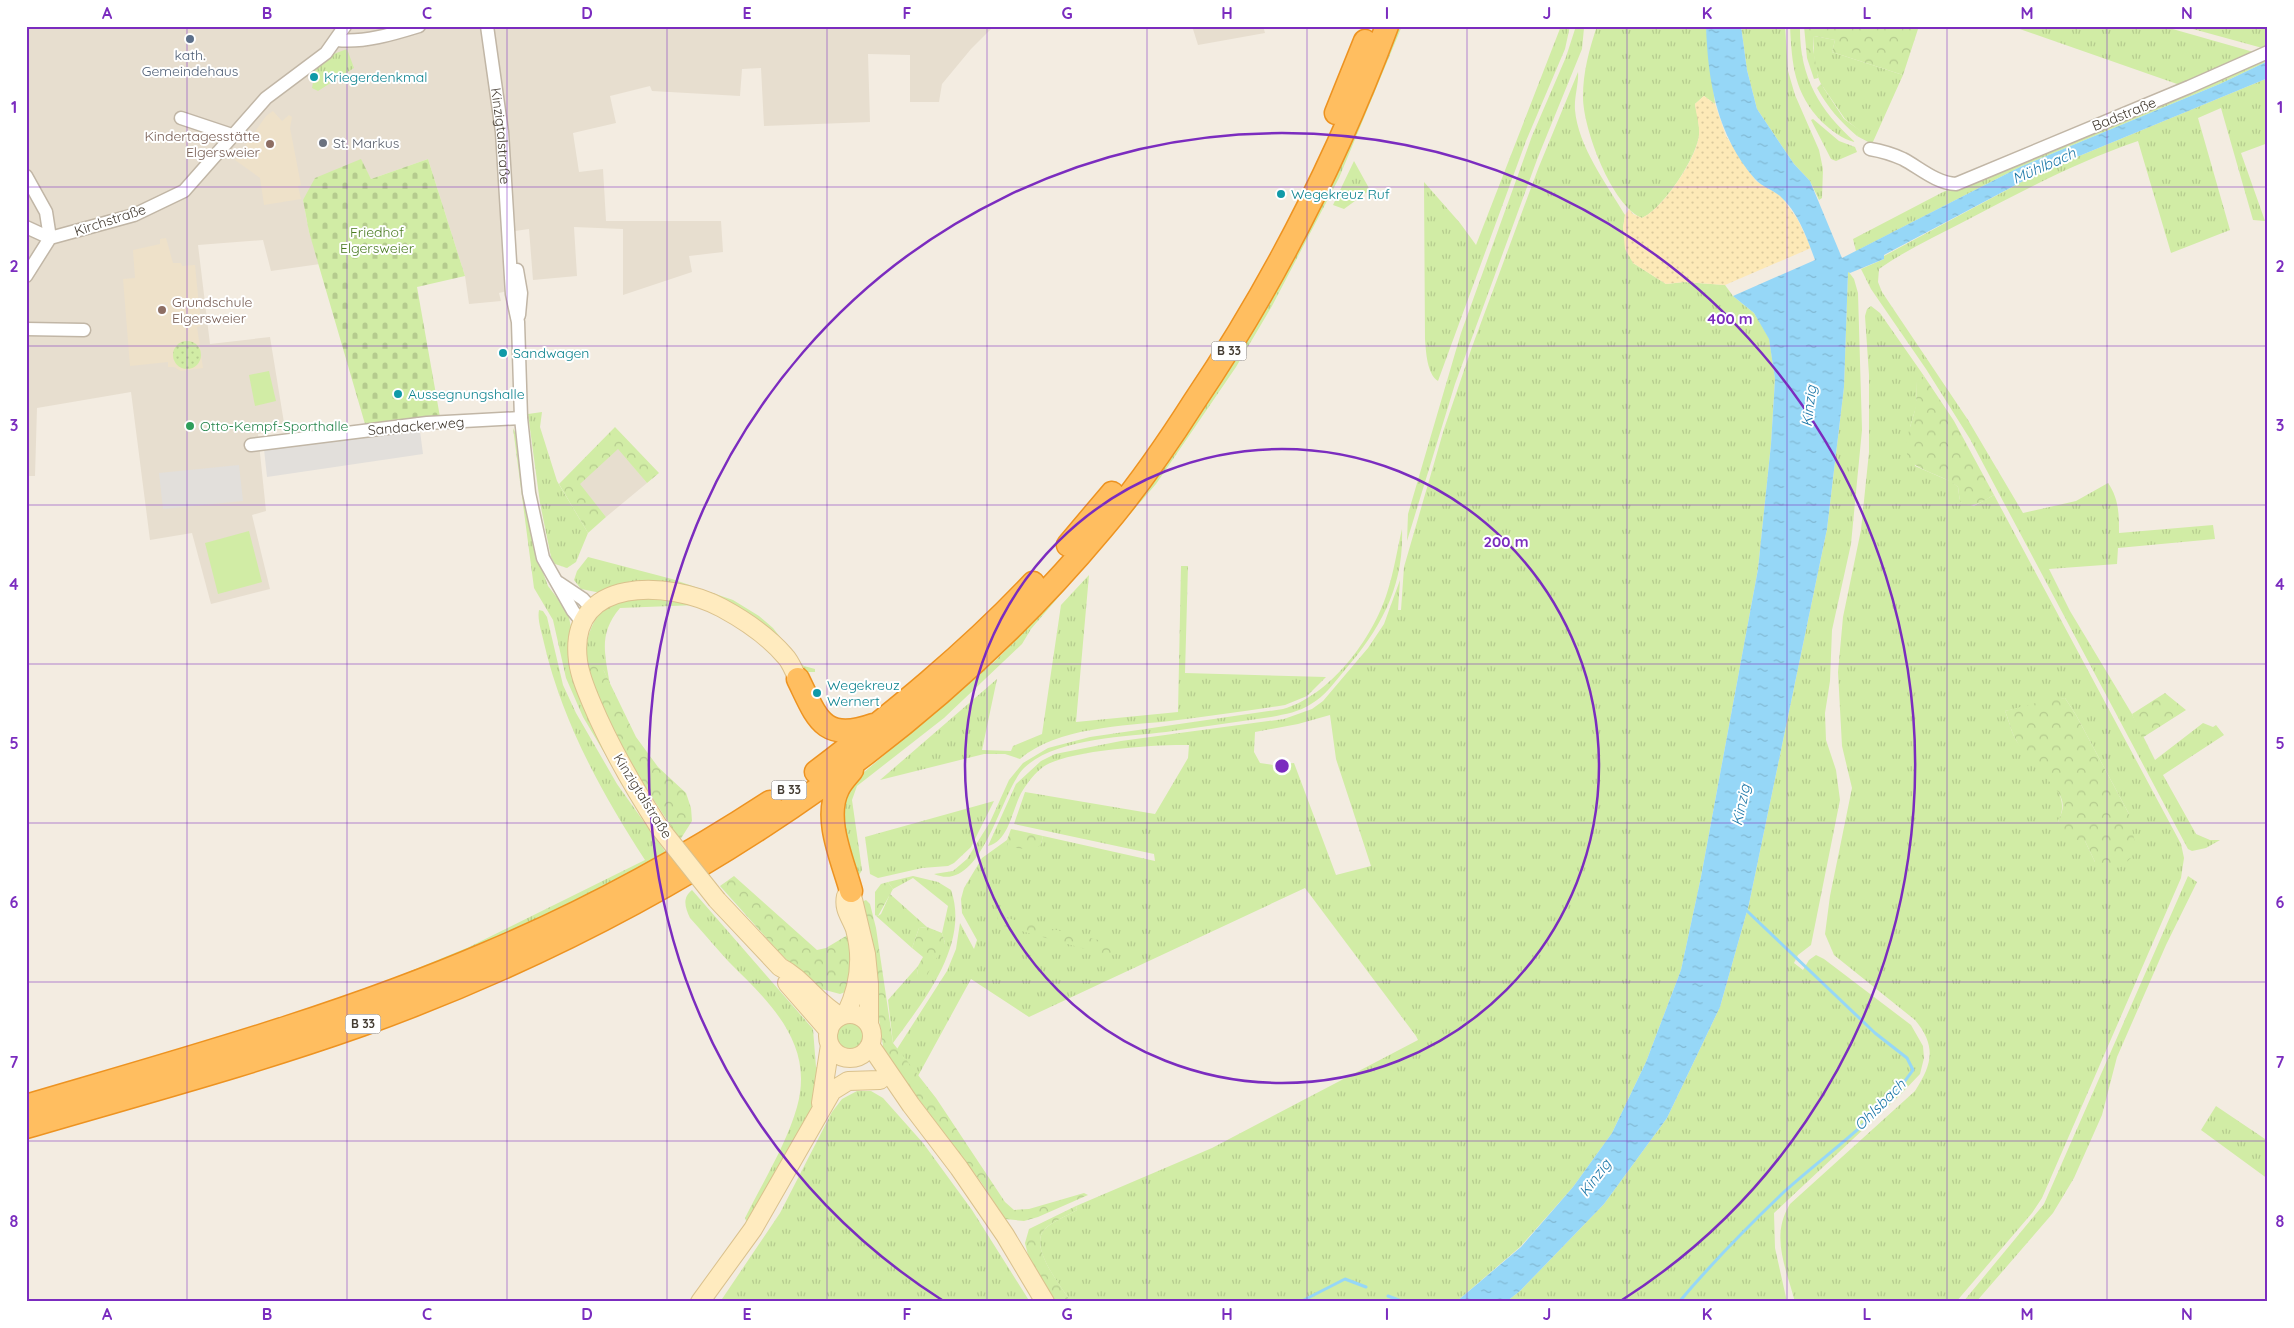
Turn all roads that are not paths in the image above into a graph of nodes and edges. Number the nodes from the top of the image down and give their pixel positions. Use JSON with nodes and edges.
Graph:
{"nodes":[{"id":1,"x":345,"y":26,"type":"edge"},
{"id":2,"x":419,"y":26,"type":"edge"},
{"id":3,"x":487,"y":26,"type":"edge"},
{"id":4,"x":1371,"y":26,"type":"edge"},
{"id":5,"x":1387,"y":26,"type":"edge"},
{"id":6,"x":336,"y":40,"type":"junction"},
{"id":7,"x":2268,"y":52,"type":"edge"},
{"id":8,"x":180,"y":118,"type":"dead end"},
{"id":9,"x":232,"y":135,"type":"junction"},
{"id":10,"x":1870,"y":149,"type":"dead end"},
{"id":11,"x":26,"y":176,"type":"edge"},
{"id":12,"x":26,"y":227,"type":"edge"},
{"id":13,"x":50,"y":238,"type":"junction"},
{"id":14,"x":26,"y":276,"type":"edge"},
{"id":15,"x":26,"y":329,"type":"edge"},
{"id":16,"x":84,"y":330,"type":"dead end"},
{"id":17,"x":521,"y":418,"type":"junction"},
{"id":18,"x":251,"y":444,"type":"dead end"},
{"id":19,"x":588,"y":616,"type":"junction"},
{"id":20,"x":798,"y":679,"type":"joint"},
{"id":21,"x":883,"y":721,"type":"junction"},
{"id":22,"x":860,"y":759,"type":"junction"},
{"id":23,"x":851,"y":891,"type":"junction"},
{"id":24,"x":780,"y":966,"type":"junction"},
{"id":25,"x":856,"y":988,"type":"junction"},
{"id":26,"x":821,"y":1000,"type":"junction"},
{"id":27,"x":843,"y":1015,"type":"junction"},
{"id":28,"x":869,"y":1024,"type":"junction"},
{"id":29,"x":830,"y":1038,"type":"junction"},
{"id":30,"x":870,"y":1045,"type":"junction"},
{"id":31,"x":853,"y":1058,"type":"junction"},
{"id":32,"x":880,"y":1080,"type":"junction"},
{"id":33,"x":832,"y":1091,"type":"junction"},
{"id":34,"x":911,"y":1105,"type":"junction"},
{"id":35,"x":26,"y":1106,"type":"edge"},
{"id":36,"x":818,"y":1114,"type":"junction"},
{"id":37,"x":26,"y":1127,"type":"edge"},
{"id":38,"x":700,"y":1302,"type":"edge"},
{"id":39,"x":1045,"y":1302,"type":"edge"}],
"edges":[{"from":1,"to":6,"type":"street","name":"Kirchstraße"},
{"from":2,"to":6,"type":"street"},
{"from":3,"to":17,"type":"street","name":"Kinzigtalstraße"},
{"from":4,"to":21,"type":"highway","number":"B 33"},
{"from":5,"to":22,"type":"highway","number":"B 33"},
{"from":6,"to":9,"type":"street","name":"Kirchstraße"},
{"from":7,"to":10,"type":"street","name":"Badstraße"},
{"from":8,"to":9,"type":"street"},
{"from":9,"to":13,"type":"street","name":"Kirchstraße"},
{"from":11,"to":13,"type":"street"},
{"from":12,"to":13,"type":"street"},
{"from":13,"to":14,"type":"street"},
{"from":15,"to":16,"type":"street"},
{"from":17,"to":18,"type":"street","name":"Sandackerweg"},
{"from":17,"to":19,"type":"street","name":"Kinzigtalstraße"},
{"from":19,"to":20,"type":"street"},
{"from":19,"to":24,"type":"street","name":"Kinzigtalstraße","bridge":true},
{"from":20,"to":21,"type":"highway"},
{"from":21,"to":35,"type":"highway","number":"B 33"},
{"from":22,"to":23,"type":"highway","number":"B 33"},
{"from":22,"to":37,"type":"highway","number":"B 33"},
{"from":23,"to":25,"type":"street"},
{"from":23,"to":28,"type":"street"},
{"from":24,"to":26,"type":"street","name":"Kinzigtalstraße"},
{"from":24,"to":29,"type":"street","name":"Kinzigtalstraße"},
{"from":25,"to":26,"type":"street"},
{"from":25,"to":27,"type":"street"},
{"from":26,"to":27,"type":"street","name":"Kinzigtalstraße"},
{"from":27,"to":28,"type":"street"},
{"from":27,"to":29,"type":"street"},
{"from":28,"to":30,"type":"street"},
{"from":29,"to":31,"type":"street"},
{"from":29,"to":36,"type":"street"},
{"from":30,"to":31,"type":"street"},
{"from":30,"to":34,"type":"street"},
{"from":31,"to":32,"type":"street"},
{"from":31,"to":33,"type":"street"},
{"from":32,"to":33,"type":"street"},
{"from":32,"to":34,"type":"street"},
{"from":33,"to":36,"type":"street"},
{"from":34,"to":39,"type":"street"},
{"from":36,"to":38,"type":"street"}]}
